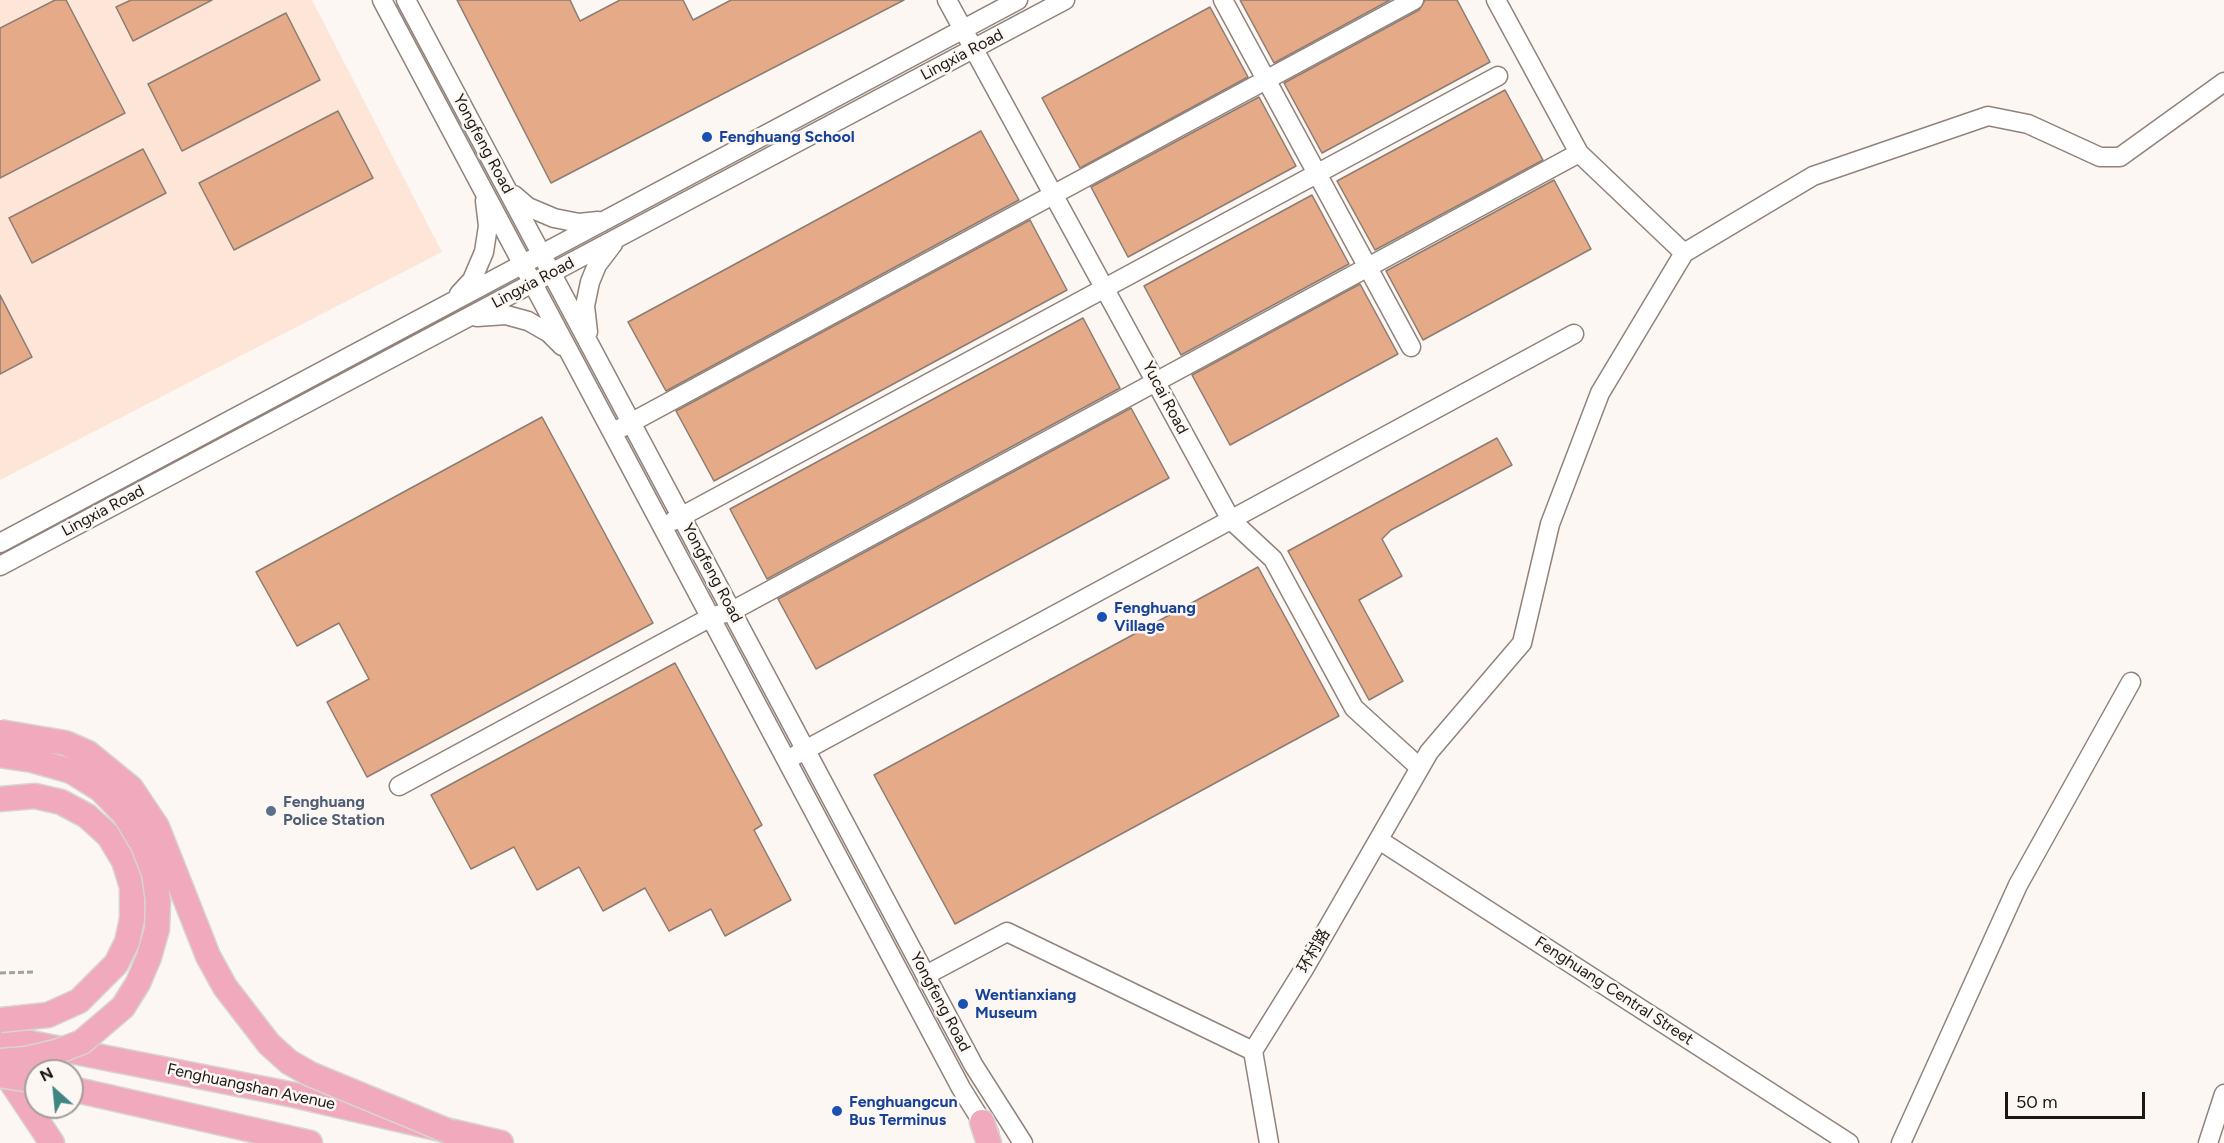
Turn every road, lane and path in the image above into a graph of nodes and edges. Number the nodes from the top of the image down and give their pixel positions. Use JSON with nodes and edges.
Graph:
{"nodes":[{"id":1,"x":382,"y":0,"type":"edge"},
{"id":2,"x":406,"y":0,"type":"edge"},
{"id":3,"x":947,"y":0,"type":"edge"},
{"id":4,"x":1018,"y":0,"type":"edge"},
{"id":5,"x":1065,"y":0,"type":"edge"},
{"id":6,"x":1223,"y":0,"type":"edge"},
{"id":7,"x":1414,"y":0,"type":"edge"},
{"id":8,"x":1496,"y":0,"type":"edge"},
{"id":9,"x":963,"y":29,"type":"junction"},
{"id":10,"x":974,"y":48,"type":"junction"},
{"id":11,"x":1498,"y":76,"type":"dead end"},
{"id":12,"x":1266,"y":80,"type":"junction"},
{"id":13,"x":2224,"y":82,"type":"edge"},
{"id":14,"x":1579,"y":153,"type":"junction"},
{"id":15,"x":1317,"y":174,"type":"junction"},
{"id":16,"x":503,"y":181,"type":"junction"},
{"id":17,"x":480,"y":182,"type":"junction"},
{"id":18,"x":1055,"y":194,"type":"junction"},
{"id":19,"x":614,"y":215,"type":"junction"},
{"id":20,"x":628,"y":232,"type":"junction"},
{"id":21,"x":1684,"y":253,"type":"junction"},
{"id":22,"x":542,"y":254,"type":"junction"},
{"id":23,"x":523,"y":263,"type":"junction"},
{"id":24,"x":1368,"y":268,"type":"junction"},
{"id":25,"x":552,"y":273,"type":"junction"},
{"id":26,"x":533,"y":283,"type":"junction"},
{"id":27,"x":1106,"y":288,"type":"junction"},
{"id":28,"x":447,"y":304,"type":"junction"},
{"id":29,"x":455,"y":324,"type":"junction"},
{"id":30,"x":1574,"y":334,"type":"dead end"},
{"id":31,"x":1411,"y":347,"type":"dead end"},
{"id":32,"x":594,"y":351,"type":"junction"},
{"id":33,"x":577,"y":364,"type":"junction"},
{"id":34,"x":1156,"y":382,"type":"junction"},
{"id":35,"x":632,"y":423,"type":"junction"},
{"id":36,"x":613,"y":432,"type":"junction"},
{"id":37,"x":682,"y":517,"type":"junction"},
{"id":38,"x":1231,"y":520,"type":"junction"},
{"id":39,"x":663,"y":527,"type":"junction"},
{"id":40,"x":0,"y":543,"type":"edge"},
{"id":41,"x":0,"y":566,"type":"edge"},
{"id":42,"x":732,"y":611,"type":"junction"},
{"id":43,"x":711,"y":617,"type":"junction"},
{"id":44,"x":2131,"y":682,"type":"dead end"},
{"id":45,"x":0,"y":732,"type":"edge"},
{"id":46,"x":806,"y":750,"type":"junction"},
{"id":47,"x":0,"y":755,"type":"edge"},
{"id":48,"x":787,"y":760,"type":"junction"},
{"id":49,"x":1420,"y":768,"type":"junction"},
{"id":50,"x":399,"y":786,"type":"dead end"},
{"id":51,"x":0,"y":799,"type":"edge"},
{"id":52,"x":1379,"y":840,"type":"junction"},
{"id":53,"x":33,"y":972,"type":"dead end"},
{"id":54,"x":0,"y":973,"type":"edge"},
{"id":55,"x":926,"y":975,"type":"junction"},
{"id":56,"x":0,"y":1020,"type":"edge"},
{"id":57,"x":0,"y":1037,"type":"edge"},
{"id":58,"x":1253,"y":1052,"type":"junction"},
{"id":59,"x":0,"y":1063,"type":"edge"},
{"id":60,"x":0,"y":1075,"type":"edge"},
{"id":61,"x":24,"y":1079,"type":"edge"},
{"id":62,"x":84,"y":1092,"type":"edge"},
{"id":63,"x":2224,"y":1094,"type":"edge"},
{"id":64,"x":450,"y":1132,"type":"junction"},
{"id":65,"x":985,"y":1132,"type":"edge"},
{"id":66,"x":52,"y":1143,"type":"edge"},
{"id":67,"x":310,"y":1143,"type":"edge"},
{"id":68,"x":501,"y":1143,"type":"edge"},
{"id":69,"x":996,"y":1143,"type":"edge"},
{"id":70,"x":1023,"y":1143,"type":"edge"},
{"id":71,"x":1269,"y":1143,"type":"edge"},
{"id":72,"x":1849,"y":1143,"type":"edge"},
{"id":73,"x":1901,"y":1143,"type":"edge"},
{"id":74,"x":2208,"y":1143,"type":"edge"}],
"edges":[{"from":1,"to":17,"type":"street","name":"Yongfeng Road"},
{"from":2,"to":16,"type":"street","name":"Yongfeng Road"},
{"from":3,"to":9,"type":"street","name":"Yucai Road"},
{"from":4,"to":9,"type":"street","name":"Lingxia Road"},
{"from":5,"to":10,"type":"street","name":"Lingxia Road"},
{"from":6,"to":12,"type":"street"},
{"from":7,"to":12,"type":"street"},
{"from":8,"to":14,"type":"street"},
{"from":9,"to":10,"type":"street","name":"Yucai Road"},
{"from":9,"to":19,"type":"street","name":"Lingxia Road"},
{"from":10,"to":18,"type":"street","name":"Yucai Road"},
{"from":10,"to":20,"type":"street","name":"Lingxia Road"},
{"from":11,"to":15,"type":"street"},
{"from":12,"to":15,"type":"street"},
{"from":12,"to":18,"type":"street"},
{"from":13,"to":21,"type":"street"},
{"from":14,"to":21,"type":"street"},
{"from":14,"to":24,"type":"street"},
{"from":15,"to":24,"type":"street"},
{"from":15,"to":27,"type":"street"},
{"from":16,"to":19,"type":"street"},
{"from":16,"to":22,"type":"street","name":"Yongfeng Road"},
{"from":17,"to":23,"type":"street","name":"Yongfeng Road"},
{"from":17,"to":28,"type":"street"},
{"from":18,"to":27,"type":"street","name":"Yucai Road"},
{"from":18,"to":35,"type":"street"},
{"from":19,"to":22,"type":"street","name":"Lingxia Road"},
{"from":20,"to":25,"type":"street","name":"Lingxia Road"},
{"from":20,"to":32,"type":"street"},
{"from":21,"to":49,"type":"street","name":"环村路"},
{"from":22,"to":23,"type":"street","name":"Lingxia Road"},
{"from":22,"to":25,"type":"street","name":"Yongfeng Road"},
{"from":23,"to":26,"type":"street","name":"Yongfeng Road"},
{"from":23,"to":28,"type":"street","name":"Lingxia Road"},
{"from":24,"to":31,"type":"street"},
{"from":24,"to":34,"type":"street"},
{"from":25,"to":26,"type":"street","name":"Lingxia Road"},
{"from":25,"to":32,"type":"street","name":"Yongfeng Road"},
{"from":26,"to":29,"type":"street","name":"Lingxia Road"},
{"from":26,"to":33,"type":"street","name":"Yongfeng Road"},
{"from":27,"to":34,"type":"street","name":"Yucai Road"},
{"from":27,"to":37,"type":"street"},
{"from":28,"to":40,"type":"street","name":"Lingxia Road"},
{"from":29,"to":33,"type":"street"},
{"from":29,"to":41,"type":"street","name":"Lingxia Road"},
{"from":30,"to":38,"type":"street"},
{"from":32,"to":35,"type":"street","name":"Yongfeng Road"},
{"from":33,"to":36,"type":"street","name":"Yongfeng Road"},
{"from":34,"to":38,"type":"street","name":"Yucai Road"},
{"from":34,"to":42,"type":"street"},
{"from":35,"to":36,"type":"street"},
{"from":35,"to":37,"type":"street","name":"Yongfeng Road"},
{"from":36,"to":39,"type":"street","name":"Yongfeng Road"},
{"from":37,"to":39,"type":"street"},
{"from":37,"to":42,"type":"street","name":"Yongfeng Road"},
{"from":38,"to":46,"type":"street"},
{"from":38,"to":49,"type":"street","name":"Yucai Road"},
{"from":39,"to":43,"type":"street","name":"Yongfeng Road"},
{"from":42,"to":43,"type":"street"},
{"from":42,"to":46,"type":"street","name":"Yongfeng Road"},
{"from":43,"to":48,"type":"street","name":"Yongfeng Road"},
{"from":43,"to":50,"type":"street"},
{"from":44,"to":73,"type":"street"},
{"from":45,"to":64,"type":"main road","bridge":true},
{"from":46,"to":48,"type":"street"},
{"from":46,"to":55,"type":"street","name":"Yongfeng Road"},
{"from":47,"to":59,"type":"main road","bridge":true},
{"from":48,"to":65,"type":"street","name":"Yongfeng Road"},
{"from":49,"to":52,"type":"street","name":"环村路"},
{"from":51,"to":56,"type":"main road","bridge":true},
{"from":52,"to":58,"type":"street","name":"环村路"},
{"from":52,"to":72,"type":"street","name":"Fenghuang Central Street"},
{"from":53,"to":54,"type":"path"},
{"from":55,"to":58,"type":"street"},
{"from":55,"to":70,"type":"street","name":"Yongfeng Road"},
{"from":57,"to":64,"type":"main road","name":"Fenghuangshan Avenue","bridge":true},
{"from":58,"to":71,"type":"street"},
{"from":59,"to":66,"type":"main road"},
{"from":60,"to":61,"type":"main road","bridge":true},
{"from":62,"to":67,"type":"main road"},
{"from":63,"to":74,"type":"street"},
{"from":64,"to":68,"type":"main road","name":"Fenghuangshan Avenue"},
{"from":65,"to":69,"type":"street","name":"Yongfeng Road"}]}
